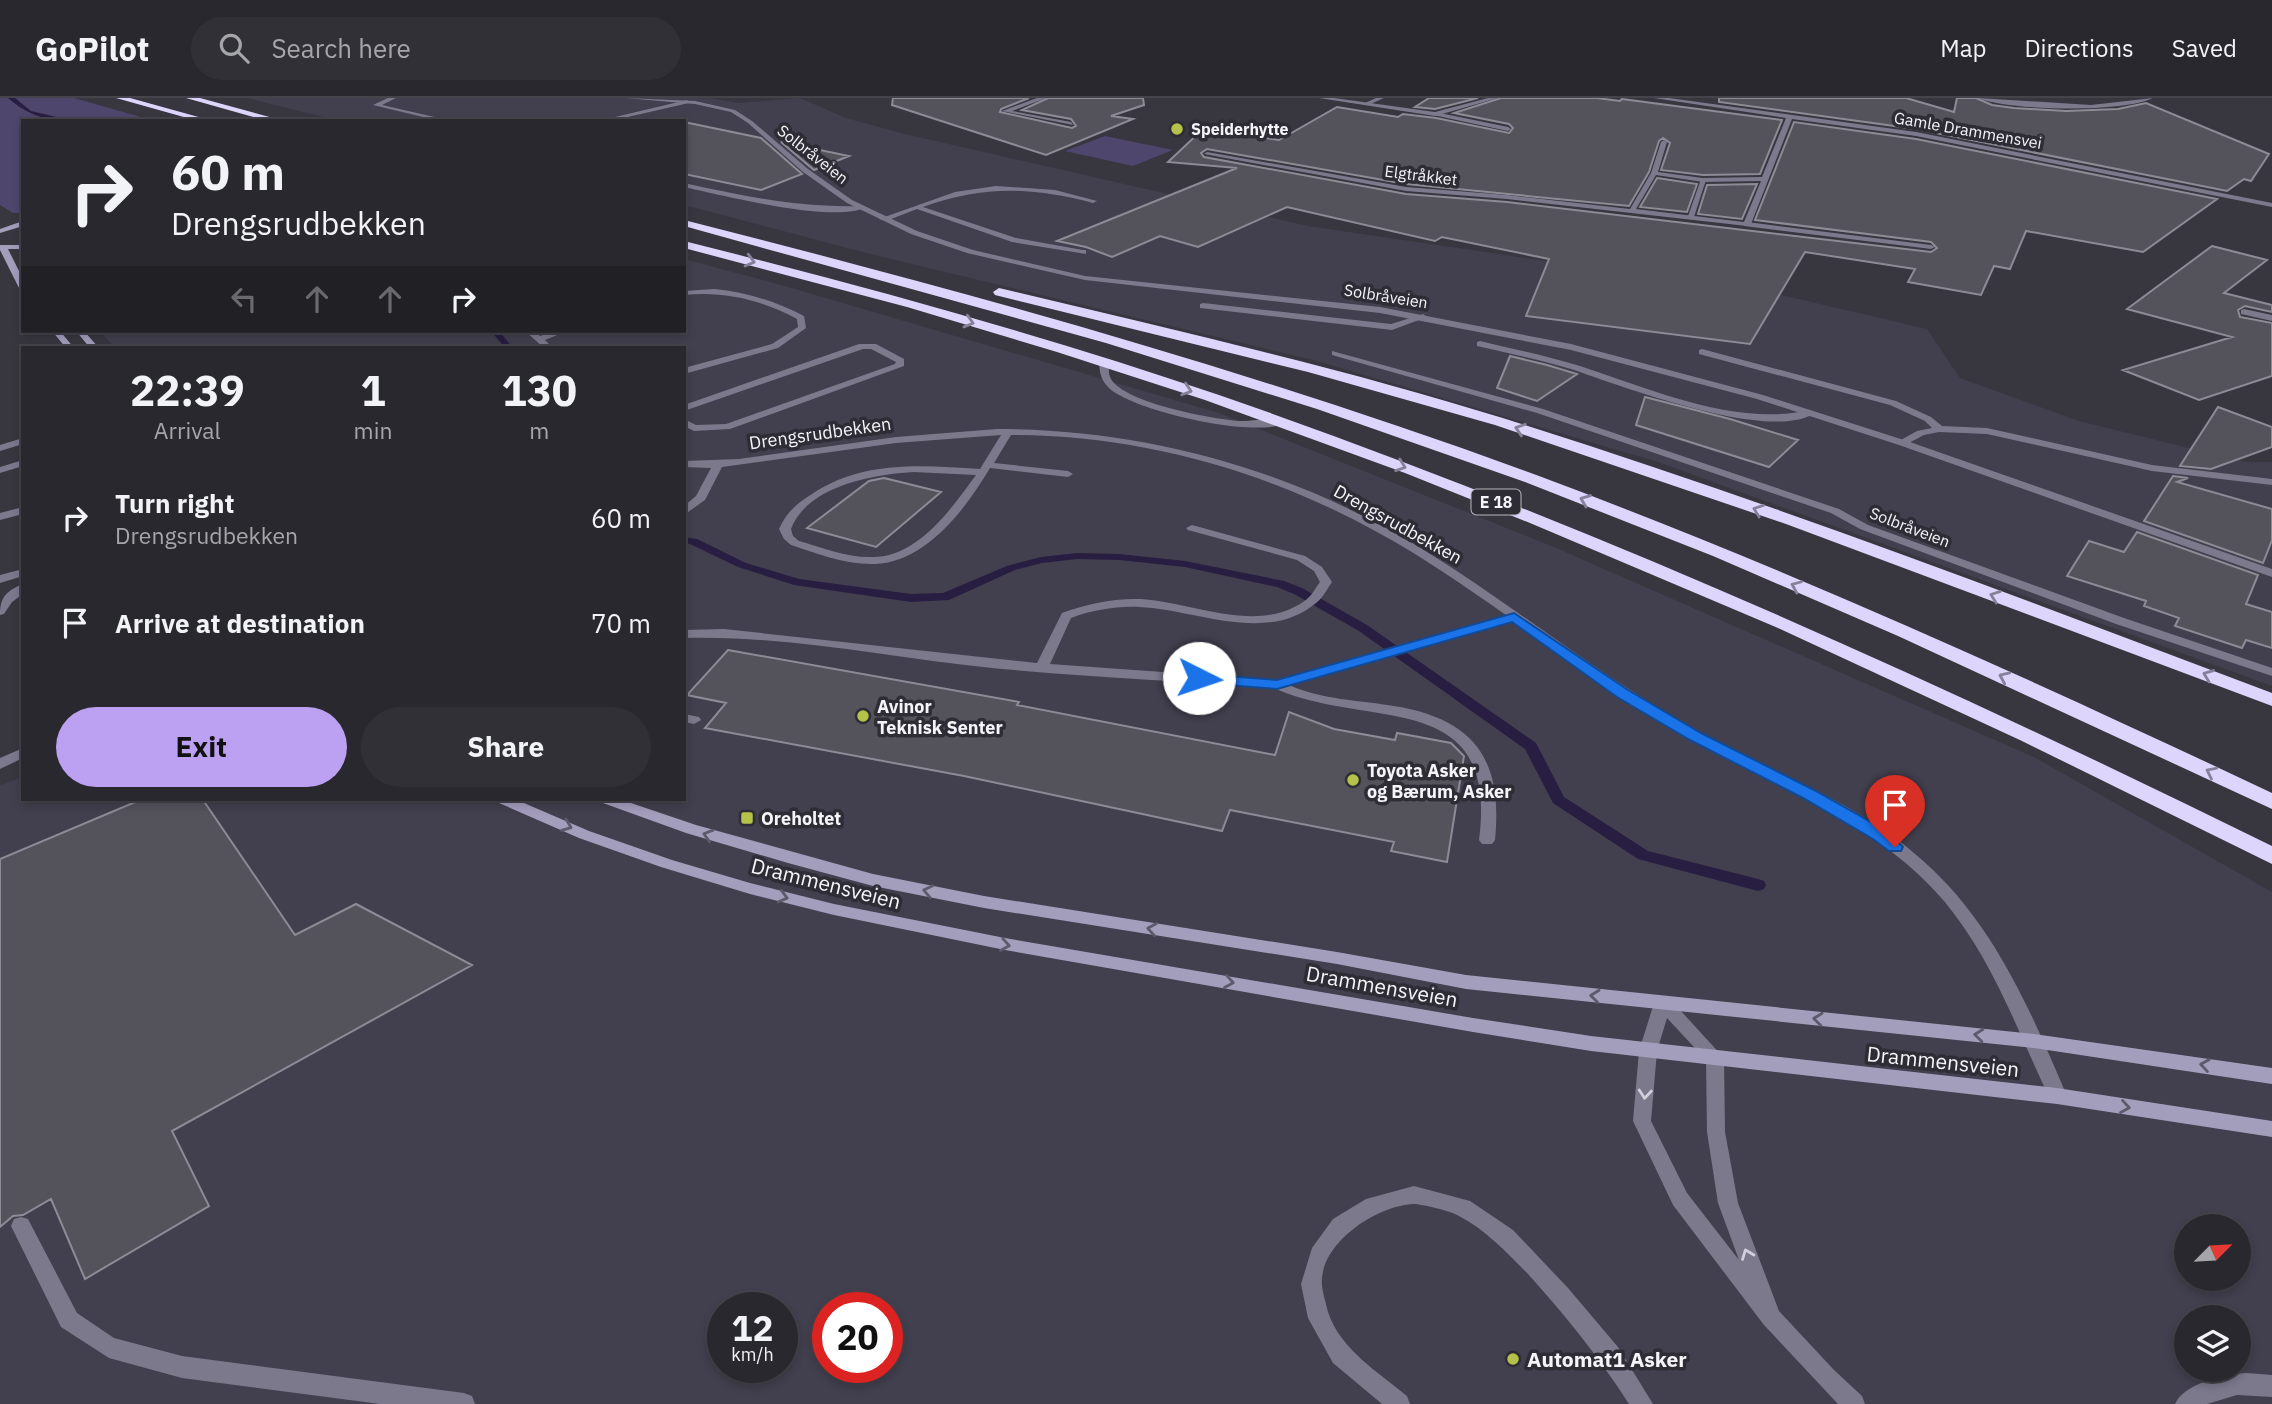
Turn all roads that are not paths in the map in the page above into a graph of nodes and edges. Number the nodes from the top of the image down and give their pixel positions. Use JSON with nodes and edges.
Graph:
{"nodes":[{"id":1,"x":120,"y":98,"type":"edge"},
{"id":2,"x":190,"y":98,"type":"edge"},
{"id":3,"x":393,"y":98,"type":"edge"},
{"id":4,"x":628,"y":98,"type":"edge"},
{"id":5,"x":1043,"y":98,"type":"edge"},
{"id":6,"x":1322,"y":98,"type":"edge"},
{"id":7,"x":1381,"y":98,"type":"edge"},
{"id":8,"x":1495,"y":98,"type":"edge"},
{"id":9,"x":1657,"y":98,"type":"edge"},
{"id":10,"x":1735,"y":98,"type":"edge"},
{"id":11,"x":1981,"y":98,"type":"edge"},
{"id":12,"x":2150,"y":98,"type":"edge"},
{"id":13,"x":687,"y":102,"type":"junction"},
{"id":14,"x":1366,"y":104,"type":"junction"},
{"id":15,"x":150,"y":106,"type":"junction"},
{"id":16,"x":1723,"y":107,"type":"junction"},
{"id":17,"x":1435,"y":114,"type":"junction"},
{"id":18,"x":1790,"y":116,"type":"junction"},
{"id":19,"x":182,"y":119,"type":"edge"},
{"id":20,"x":201,"y":119,"type":"edge"},
{"id":21,"x":272,"y":119,"type":"edge"},
{"id":22,"x":440,"y":119,"type":"edge"},
{"id":23,"x":610,"y":119,"type":"edge"},
{"id":24,"x":1071,"y":124,"type":"dead end"},
{"id":25,"x":1508,"y":129,"type":"dead end"},
{"id":26,"x":1664,"y":142,"type":"dead end"},
{"id":27,"x":1207,"y":154,"type":"dead end"},
{"id":28,"x":1654,"y":173,"type":"junction"},
{"id":29,"x":1766,"y":179,"type":"junction"},
{"id":30,"x":1703,"y":180,"type":"junction"},
{"id":31,"x":686,"y":185,"type":"edge"},
{"id":32,"x":1093,"y":201,"type":"dead end"},
{"id":33,"x":2272,"y":205,"type":"edge"},
{"id":34,"x":860,"y":208,"type":"junction"},
{"id":35,"x":920,"y":208,"type":"junction"},
{"id":36,"x":1632,"y":211,"type":"junction"},
{"id":37,"x":686,"y":214,"type":"edge"},
{"id":38,"x":1690,"y":217,"type":"junction"},
{"id":39,"x":8,"y":219,"type":"dead end"},
{"id":40,"x":883,"y":219,"type":"junction"},
{"id":41,"x":21,"y":221,"type":"edge"},
{"id":42,"x":21,"y":222,"type":"edge"},
{"id":43,"x":686,"y":224,"type":"edge"},
{"id":44,"x":1747,"y":224,"type":"junction"},
{"id":45,"x":0,"y":231,"type":"edge"},
{"id":46,"x":686,"y":245,"type":"edge"},
{"id":47,"x":0,"y":247,"type":"edge"},
{"id":48,"x":21,"y":247,"type":"edge"},
{"id":49,"x":1931,"y":247,"type":"dead end"},
{"id":50,"x":1083,"y":252,"type":"dead end"},
{"id":51,"x":21,"y":284,"type":"edge"},
{"id":52,"x":686,"y":293,"type":"edge"},
{"id":53,"x":1203,"y":306,"type":"dead end"},
{"id":54,"x":2244,"y":312,"type":"dead end"},
{"id":55,"x":1423,"y":317,"type":"junction"},
{"id":56,"x":2272,"y":318,"type":"edge"},
{"id":57,"x":532,"y":333,"type":"edge"},
{"id":58,"x":557,"y":333,"type":"edge"},
{"id":59,"x":540,"y":339,"type":"junction"},
{"id":60,"x":1480,"y":344,"type":"dead end"},
{"id":61,"x":547,"y":346,"type":"edge"},
{"id":62,"x":1702,"y":352,"type":"dead end"},
{"id":63,"x":1335,"y":353,"type":"dead end"},
{"id":64,"x":1104,"y":363,"type":"junction"},
{"id":65,"x":686,"y":370,"type":"edge"},
{"id":66,"x":686,"y":407,"type":"edge"},
{"id":67,"x":1810,"y":413,"type":"junction"},
{"id":68,"x":1282,"y":422,"type":"junction"},
{"id":69,"x":686,"y":423,"type":"edge"},
{"id":70,"x":1939,"y":429,"type":"junction"},
{"id":71,"x":1008,"y":432,"type":"junction"},
{"id":72,"x":21,"y":442,"type":"edge"},
{"id":73,"x":1903,"y":443,"type":"junction"},
{"id":74,"x":0,"y":447,"type":"edge"},
{"id":75,"x":686,"y":464,"type":"edge"},
{"id":76,"x":718,"y":464,"type":"junction"},
{"id":77,"x":21,"y":465,"type":"edge"},
{"id":78,"x":986,"y":469,"type":"junction"},
{"id":79,"x":0,"y":470,"type":"edge"},
{"id":80,"x":1068,"y":474,"type":"dead end"},
{"id":81,"x":2272,"y":482,"type":"edge"},
{"id":82,"x":686,"y":510,"type":"edge"},
{"id":83,"x":21,"y":511,"type":"edge"},
{"id":84,"x":0,"y":517,"type":"edge"},
{"id":85,"x":1192,"y":528,"type":"dead end"},
{"id":86,"x":21,"y":573,"type":"edge"},
{"id":87,"x":2272,"y":573,"type":"edge"},
{"id":88,"x":0,"y":579,"type":"edge"},
{"id":89,"x":21,"y":590,"type":"edge"},
{"id":90,"x":0,"y":611,"type":"edge"},
{"id":91,"x":1514,"y":617,"type":"junction"},
{"id":92,"x":686,"y":634,"type":"edge"},
{"id":93,"x":1042,"y":667,"type":"junction"},
{"id":94,"x":2272,"y":672,"type":"edge"},
{"id":95,"x":1277,"y":684,"type":"junction"},
{"id":96,"x":2272,"y":700,"type":"edge"},
{"id":97,"x":21,"y":753,"type":"edge"},
{"id":98,"x":21,"y":763,"type":"edge"},
{"id":99,"x":0,"y":764,"type":"edge"},
{"id":100,"x":0,"y":772,"type":"edge"},
{"id":101,"x":505,"y":801,"type":"edge"},
{"id":102,"x":611,"y":801,"type":"edge"},
{"id":103,"x":2272,"y":802,"type":"edge"},
{"id":104,"x":1487,"y":840,"type":"dead end"},
{"id":105,"x":2272,"y":856,"type":"edge"},
{"id":106,"x":1663,"y":1003,"type":"junction"},
{"id":107,"x":2034,"y":1041,"type":"junction"},
{"id":108,"x":1648,"y":1051,"type":"junction"},
{"id":109,"x":1715,"y":1059,"type":"junction"},
{"id":110,"x":2272,"y":1076,"type":"edge"},
{"id":111,"x":2058,"y":1096,"type":"junction"},
{"id":112,"x":2272,"y":1129,"type":"edge"},
{"id":113,"x":21,"y":1226,"type":"dead end"},
{"id":114,"x":1771,"y":1318,"type":"junction"},
{"id":115,"x":2272,"y":1386,"type":"edge"},
{"id":116,"x":464,"y":1404,"type":"edge"},
{"id":117,"x":1399,"y":1404,"type":"edge"},
{"id":118,"x":1642,"y":1404,"type":"edge"},
{"id":119,"x":1854,"y":1404,"type":"edge"},
{"id":120,"x":2186,"y":1404,"type":"edge"}],
"edges":[{"from":1,"to":15,"type":"highway"},
{"from":2,"to":21,"type":"highway"},
{"from":3,"to":22,"type":"street"},
{"from":4,"to":13,"type":"street","name":"Solbråveien"},
{"from":5,"to":24,"type":"street"},
{"from":6,"to":14,"type":"street"},
{"from":7,"to":14,"type":"street"},
{"from":8,"to":17,"type":"street"},
{"from":9,"to":16,"type":"street","name":"Gamle Drammensvei"},
{"from":10,"to":16,"type":"street"},
{"from":11,"to":12,"type":"street"},
{"from":13,"to":23,"type":"street"},
{"from":13,"to":34,"type":"street","name":"Solbråveien"},
{"from":14,"to":17,"type":"street"},
{"from":15,"to":19,"type":"highway"},
{"from":15,"to":20,"type":"highway"},
{"from":16,"to":18,"type":"street","name":"Gamle Drammensvei"},
{"from":17,"to":25,"type":"street"},
{"from":18,"to":29,"type":"street"},
{"from":18,"to":33,"type":"street","name":"Gamle Drammensvei"},
{"from":26,"to":28,"type":"street"},
{"from":27,"to":36,"type":"street","name":"Elgtråkket"},
{"from":28,"to":30,"type":"street"},
{"from":28,"to":36,"type":"street"},
{"from":29,"to":30,"type":"street"},
{"from":29,"to":44,"type":"street"},
{"from":30,"to":38,"type":"street"},
{"from":31,"to":34,"type":"street","name":"Solbråveien"},
{"from":32,"to":35,"type":"street"},
{"from":34,"to":40,"type":"street","name":"Solbråveien"},
{"from":35,"to":40,"type":"street"},
{"from":35,"to":50,"type":"street"},
{"from":36,"to":38,"type":"street","name":"Elgtråkket"},
{"from":96,"to":37,"type":"highway","one_way":true},
{"from":38,"to":44,"type":"street","name":"Elgtråkket"},
{"from":39,"to":41,"type":"main road"},
{"from":40,"to":55,"type":"street","name":"Solbråveien"},
{"from":42,"to":45,"type":"main road"},
{"from":103,"to":43,"type":"highway","number":"E 18","one_way":true},
{"from":44,"to":49,"type":"street","name":"Elgtråkket"},
{"from":46,"to":64,"type":"highway","number":"E 18","one_way":true},
{"from":47,"to":48,"type":"main road"},
{"from":47,"to":51,"type":"main road"},
{"from":52,"to":65,"type":"street"},
{"from":53,"to":55,"type":"street"},
{"from":54,"to":56,"type":"street"},
{"from":55,"to":67,"type":"street","name":"Solbråveien"},
{"from":57,"to":59,"type":"street"},
{"from":58,"to":59,"type":"street"},
{"from":59,"to":61,"type":"street"},
{"from":60,"to":67,"type":"street"},
{"from":62,"to":70,"type":"street"},
{"from":63,"to":94,"type":"street","name":"Solbråveien"},
{"from":64,"to":68,"type":"highway","number":"E 18","one_way":true},
{"from":64,"to":68,"type":"street"},
{"from":66,"to":69,"type":"street"},
{"from":67,"to":73,"type":"street","name":"Solbråveien"},
{"from":68,"to":105,"type":"highway","number":"E 18","one_way":true},
{"from":70,"to":73,"type":"street"},
{"from":70,"to":81,"type":"street"},
{"from":71,"to":76,"type":"street","name":"Drengsrudbekken"},
{"from":71,"to":78,"type":"street"},
{"from":71,"to":91,"type":"street","name":"Drengsrudbekken"},
{"from":72,"to":74,"type":"street"},
{"from":73,"to":87,"type":"street","name":"Solbråveien"},
{"from":75,"to":76,"type":"street","name":"Drengsrudbekken"},
{"from":76,"to":82,"type":"street"},
{"from":77,"to":79,"type":"street"},
{"from":78,"to":78,"type":"street"},
{"from":78,"to":80,"type":"street"},
{"from":83,"to":84,"type":"street"},
{"from":85,"to":93,"type":"street"},
{"from":86,"to":88,"type":"street"},
{"from":89,"to":90,"type":"street"},
{"from":91,"to":95,"type":"street"},
{"from":91,"to":107,"type":"street","name":"Drengsrudbekken"},
{"from":92,"to":93,"type":"street"},
{"from":93,"to":95,"type":"street"},
{"from":95,"to":104,"type":"street"},
{"from":97,"to":99,"type":"street"},
{"from":98,"to":100,"type":"street"},
{"from":101,"to":108,"type":"main road","name":"Drammensveien","one_way":true},
{"from":106,"to":102,"type":"main road","name":"Drammensveien","one_way":true},
{"from":107,"to":106,"type":"main road","name":"Drammensveien","one_way":true},
{"from":106,"to":108,"type":"street"},
{"from":106,"to":109,"type":"street"},
{"from":110,"to":107,"type":"main road","name":"Drammensveien","one_way":true},
{"from":107,"to":111,"type":"street","name":"Drengsrudbekken"},
{"from":108,"to":109,"type":"main road","name":"Drammensveien"},
{"from":108,"to":114,"type":"street","one_way":true},
{"from":109,"to":111,"type":"main road","name":"Drammensveien"},
{"from":114,"to":109,"type":"street","one_way":true},
{"from":111,"to":112,"type":"main road","name":"Drammensveien","one_way":true},
{"from":113,"to":116,"type":"street"},
{"from":114,"to":119,"type":"street"},
{"from":115,"to":120,"type":"street"},
{"from":117,"to":118,"type":"street"}]}
